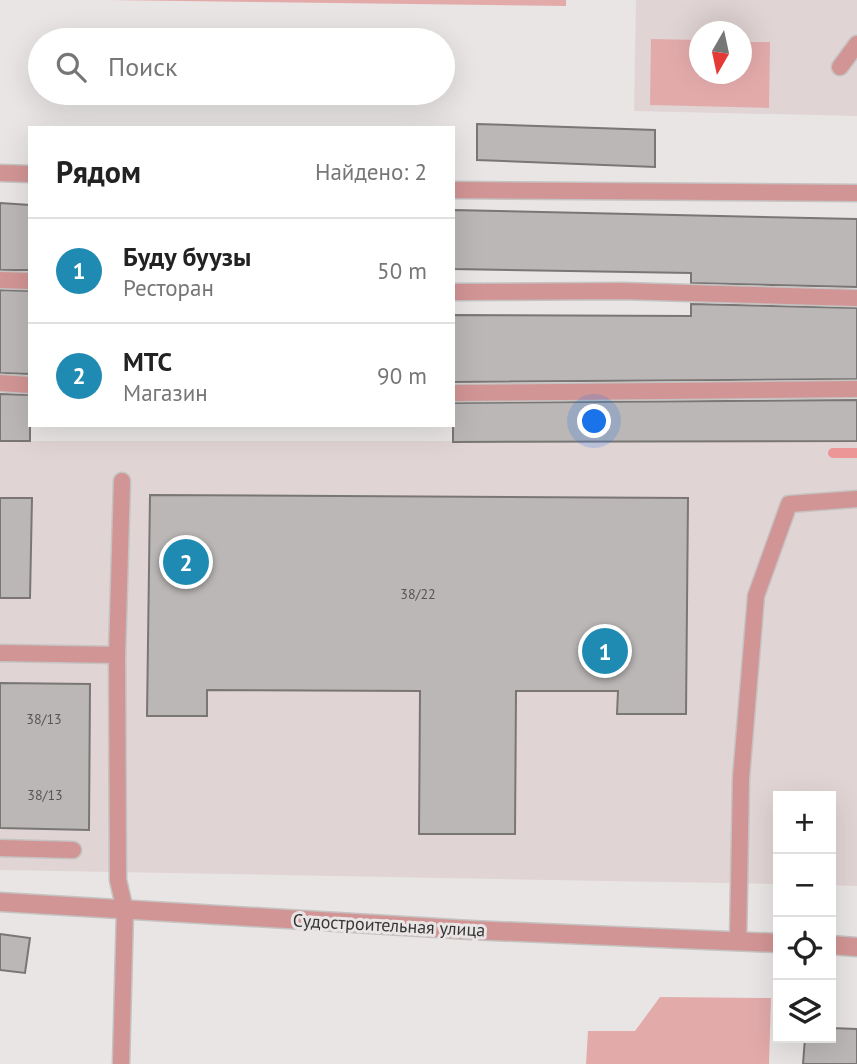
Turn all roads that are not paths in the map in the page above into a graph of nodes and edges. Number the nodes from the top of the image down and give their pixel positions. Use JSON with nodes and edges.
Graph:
{"nodes":[{"id":1,"x":857,"y":44,"type":"edge"},
{"id":2,"x":839,"y":67,"type":"dead end"},
{"id":3,"x":0,"y":173,"type":"edge"},
{"id":4,"x":28,"y":174,"type":"edge"},
{"id":5,"x":455,"y":190,"type":"edge"},
{"id":6,"x":857,"y":193,"type":"edge"},
{"id":7,"x":0,"y":279,"type":"edge"},
{"id":8,"x":28,"y":281,"type":"edge"},
{"id":9,"x":455,"y":292,"type":"edge"},
{"id":10,"x":857,"y":298,"type":"edge"},
{"id":11,"x":0,"y":383,"type":"edge"},
{"id":12,"x":28,"y":385,"type":"edge"},
{"id":13,"x":857,"y":389,"type":"edge"},
{"id":14,"x":455,"y":393,"type":"edge"},
{"id":15,"x":122,"y":481,"type":"dead end"},
{"id":16,"x":857,"y":499,"type":"edge"},
{"id":17,"x":0,"y":653,"type":"edge"},
{"id":18,"x":117,"y":655,"type":"junction"},
{"id":19,"x":0,"y":848,"type":"edge"},
{"id":20,"x":73,"y":850,"type":"dead end"},
{"id":21,"x":0,"y":902,"type":"edge"},
{"id":22,"x":125,"y":910,"type":"junction"},
{"id":23,"x":738,"y":941,"type":"junction"},
{"id":24,"x":773,"y":943,"type":"edge"},
{"id":25,"x":836,"y":945,"type":"edge"},
{"id":26,"x":857,"y":947,"type":"edge"},
{"id":27,"x":121,"y":1064,"type":"edge"}],
"edges":[{"from":1,"to":2,"type":"lane"},
{"from":3,"to":4,"type":"lane"},
{"from":5,"to":6,"type":"lane"},
{"from":7,"to":8,"type":"lane"},
{"from":9,"to":10,"type":"lane"},
{"from":11,"to":12,"type":"lane"},
{"from":13,"to":14,"type":"lane"},
{"from":15,"to":18,"type":"lane"},
{"from":16,"to":23,"type":"lane"},
{"from":17,"to":18,"type":"lane"},
{"from":18,"to":22,"type":"lane"},
{"from":19,"to":20,"type":"lane"},
{"from":21,"to":22,"type":"street","name":"Судостроительная улица"},
{"from":22,"to":23,"type":"street","name":"Судостроительная улица"},
{"from":22,"to":27,"type":"lane"},
{"from":23,"to":24,"type":"street","name":"Судостроительная улица"},
{"from":25,"to":26,"type":"street"}]}
